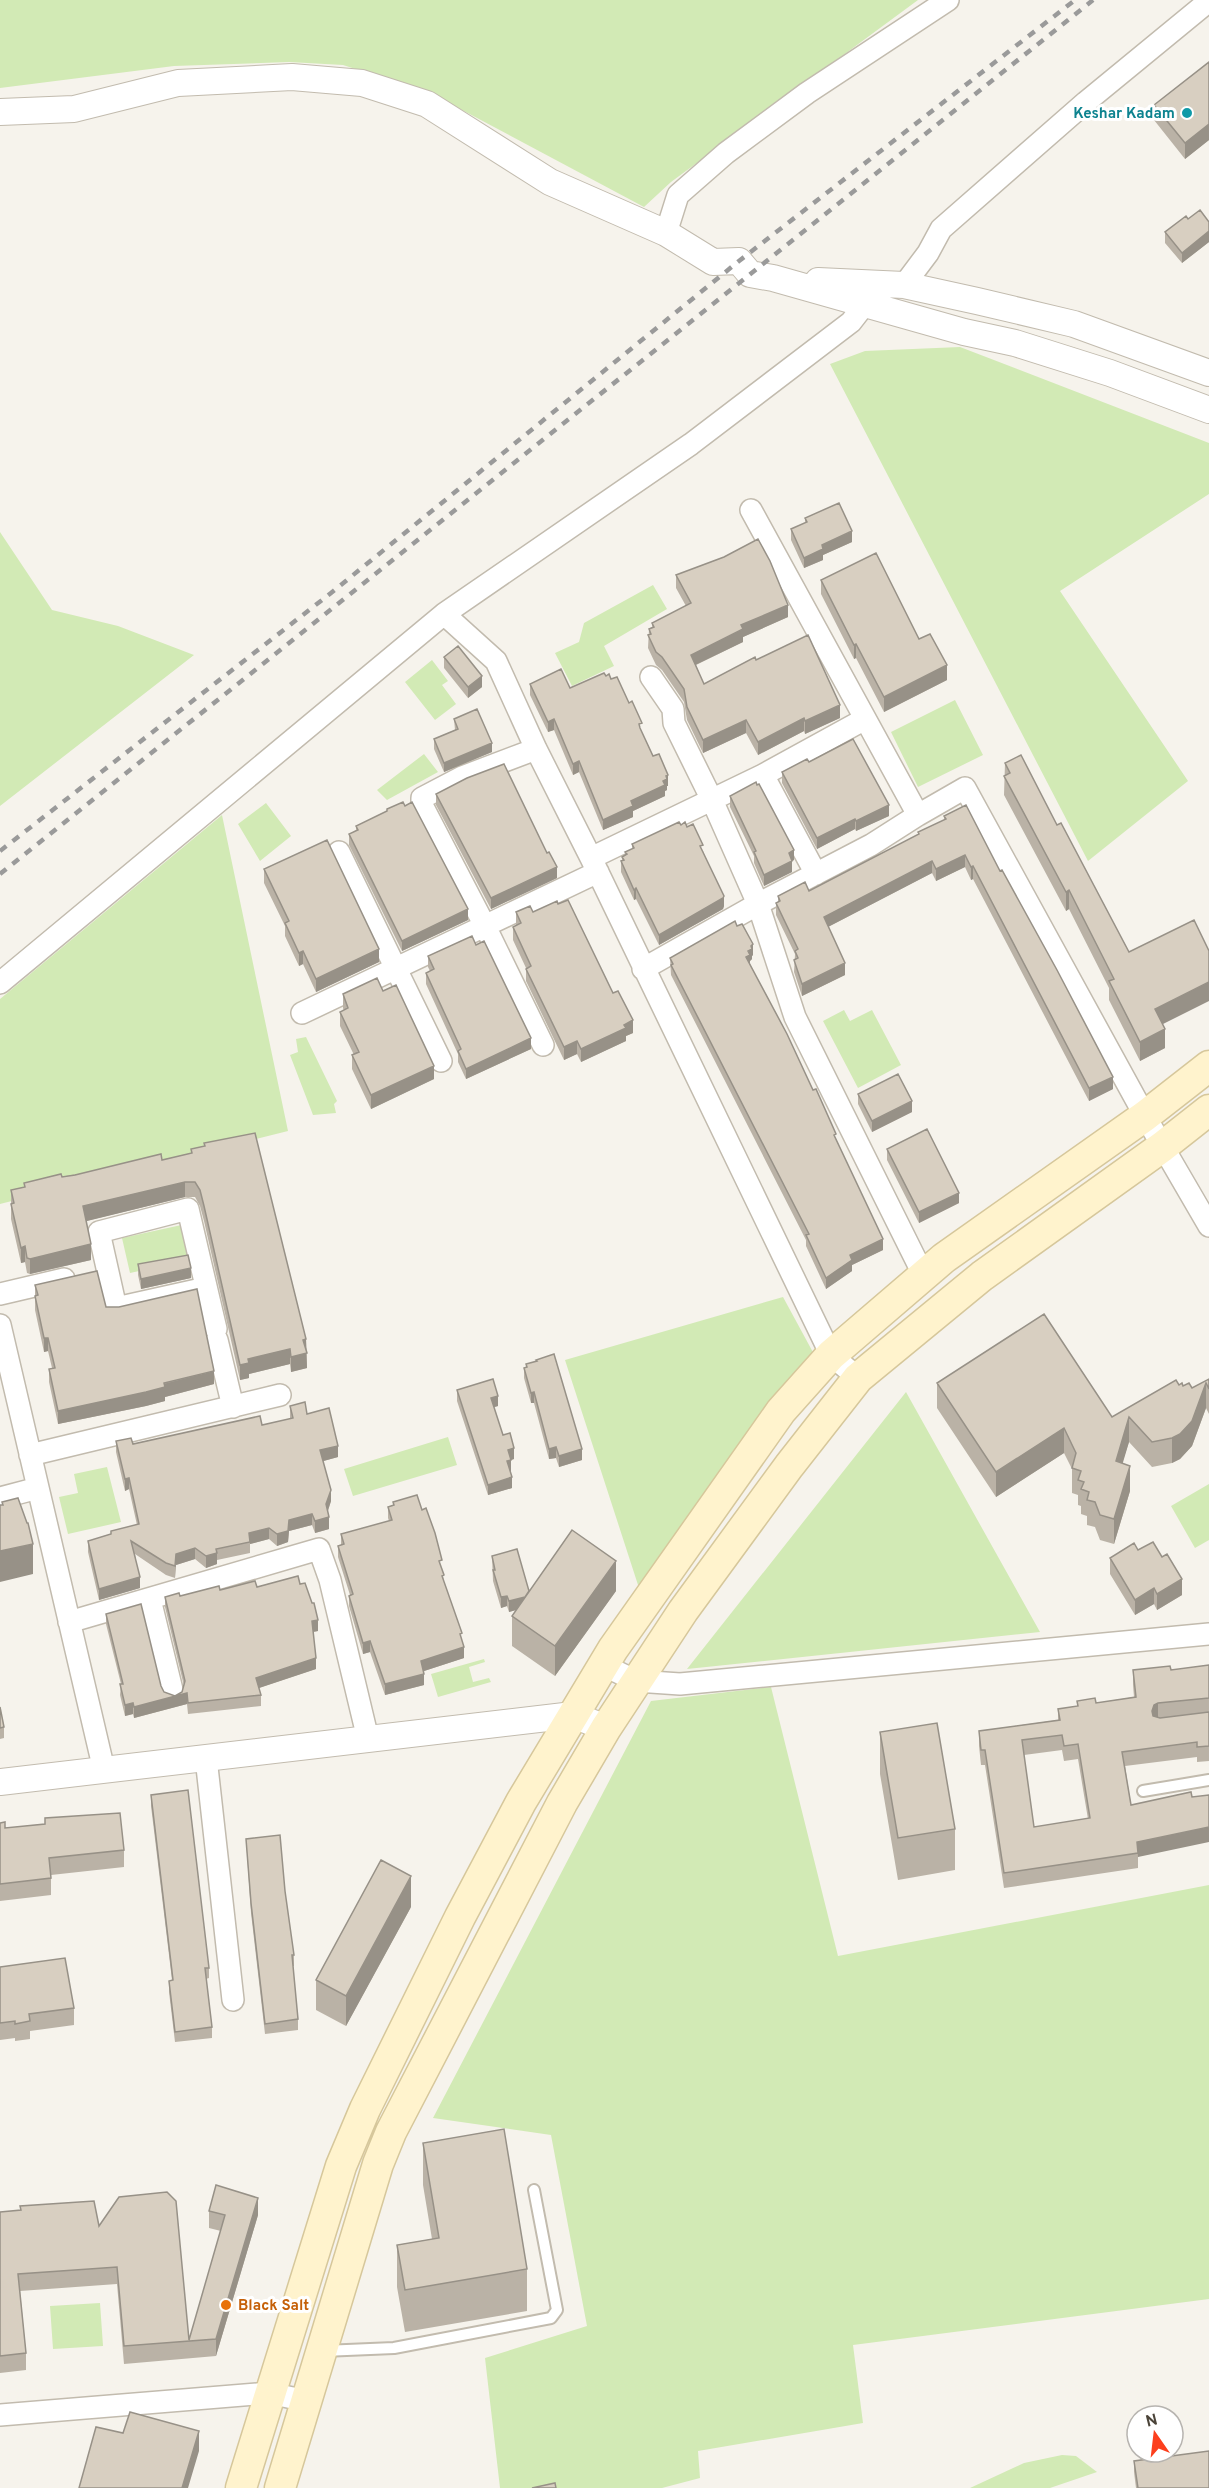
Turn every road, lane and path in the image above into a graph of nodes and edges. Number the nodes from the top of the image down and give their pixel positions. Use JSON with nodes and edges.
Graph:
{"nodes":[{"id":1,"x":948,"y":0,"type":"edge"},
{"id":2,"x":1209,"y":1,"type":"edge"},
{"id":3,"x":0,"y":112,"type":"edge"},
{"id":4,"x":666,"y":233,"type":"junction"},
{"id":5,"x":772,"y":278,"type":"junction"},
{"id":6,"x":904,"y":285,"type":"junction"},
{"id":7,"x":865,"y":304,"type":"junction"},
{"id":8,"x":1209,"y":373,"type":"edge"},
{"id":9,"x":1209,"y":410,"type":"edge"},
{"id":10,"x":751,"y":510,"type":"dead end"},
{"id":11,"x":444,"y":614,"type":"junction"},
{"id":12,"x":651,"y":677,"type":"dead end"},
{"id":13,"x":865,"y":719,"type":"junction"},
{"id":14,"x":536,"y":749,"type":"junction"},
{"id":15,"x":762,"y":775,"type":"junction"},
{"id":16,"x":712,"y":800,"type":"junction"},
{"id":17,"x":918,"y":815,"type":"junction"},
{"id":18,"x":339,"y":852,"type":"dead end"},
{"id":19,"x":595,"y":865,"type":"junction"},
{"id":20,"x":816,"y":874,"type":"junction"},
{"id":21,"x":758,"y":904,"type":"junction"},
{"id":22,"x":485,"y":926,"type":"junction"},
{"id":23,"x":396,"y":968,"type":"junction"},
{"id":24,"x":643,"y":969,"type":"junction"},
{"id":25,"x":0,"y":983,"type":"edge"},
{"id":26,"x":302,"y":1013,"type":"dead end"},
{"id":27,"x":543,"y":1045,"type":"dead end"},
{"id":28,"x":441,"y":1060,"type":"dead end"},
{"id":29,"x":1209,"y":1066,"type":"edge"},
{"id":30,"x":1209,"y":1110,"type":"edge"},
{"id":31,"x":1145,"y":1116,"type":"junction"},
{"id":32,"x":1162,"y":1147,"type":"junction"},
{"id":33,"x":1209,"y":1226,"type":"edge"},
{"id":34,"x":107,"y":1269,"type":"junction"},
{"id":35,"x":923,"y":1274,"type":"junction"},
{"id":36,"x":206,"y":1288,"type":"junction"},
{"id":37,"x":0,"y":1294,"type":"edge"},
{"id":38,"x":0,"y":1325,"type":"edge"},
{"id":39,"x":831,"y":1355,"type":"junction"},
{"id":40,"x":858,"y":1378,"type":"junction"},
{"id":41,"x":280,"y":1395,"type":"dead end"},
{"id":42,"x":233,"y":1407,"type":"junction"},
{"id":43,"x":30,"y":1455,"type":"junction"},
{"id":44,"x":38,"y":1488,"type":"junction"},
{"id":45,"x":0,"y":1498,"type":"edge"},
{"id":46,"x":150,"y":1599,"type":"junction"},
{"id":47,"x":69,"y":1622,"type":"junction"},
{"id":48,"x":1209,"y":1634,"type":"edge"},
{"id":49,"x":603,"y":1665,"type":"junction"},
{"id":50,"x":636,"y":1681,"type":"junction"},
{"id":51,"x":172,"y":1694,"type":"edge"},
{"id":52,"x":573,"y":1714,"type":"junction"},
{"id":53,"x":606,"y":1728,"type":"junction"},
{"id":54,"x":368,"y":1739,"type":"junction"},
{"id":55,"x":206,"y":1758,"type":"junction"},
{"id":56,"x":104,"y":1770,"type":"junction"},
{"id":57,"x":1209,"y":1780,"type":"edge"},
{"id":58,"x":0,"y":1782,"type":"edge"},
{"id":59,"x":1143,"y":1791,"type":"dead end"},
{"id":60,"x":233,"y":2000,"type":"dead end"},
{"id":61,"x":534,"y":2190,"type":"dead end"},
{"id":62,"x":323,"y":2351,"type":"junction"},
{"id":63,"x":269,"y":2393,"type":"junction"},
{"id":64,"x":307,"y":2401,"type":"junction"},
{"id":65,"x":0,"y":2415,"type":"edge"},
{"id":66,"x":241,"y":2488,"type":"edge"},
{"id":67,"x":280,"y":2488,"type":"edge"}],
"edges":[{"from":1,"to":4,"type":"street"},
{"from":2,"to":6,"type":"street"},
{"from":3,"to":4,"type":"street"},
{"from":4,"to":5,"type":"street"},
{"from":5,"to":6,"type":"street"},
{"from":5,"to":7,"type":"street"},
{"from":6,"to":8,"type":"street"},
{"from":7,"to":9,"type":"street"},
{"from":7,"to":11,"type":"street"},
{"from":10,"to":13,"type":"street"},
{"from":11,"to":14,"type":"street"},
{"from":11,"to":25,"type":"street"},
{"from":12,"to":16,"type":"street"},
{"from":13,"to":15,"type":"street"},
{"from":13,"to":17,"type":"street"},
{"from":14,"to":19,"type":"street"},
{"from":14,"to":22,"type":"street"},
{"from":15,"to":16,"type":"street"},
{"from":15,"to":20,"type":"street"},
{"from":16,"to":19,"type":"street"},
{"from":16,"to":21,"type":"street"},
{"from":17,"to":20,"type":"street"},
{"from":17,"to":31,"type":"street"},
{"from":18,"to":23,"type":"street"},
{"from":19,"to":22,"type":"street"},
{"from":19,"to":24,"type":"street"},
{"from":20,"to":21,"type":"street"},
{"from":21,"to":24,"type":"street"},
{"from":21,"to":35,"type":"street"},
{"from":22,"to":23,"type":"street"},
{"from":22,"to":27,"type":"street"},
{"from":23,"to":26,"type":"street"},
{"from":23,"to":28,"type":"street"},
{"from":24,"to":39,"type":"street"},
{"from":29,"to":31,"type":"main road"},
{"from":30,"to":32,"type":"main road"},
{"from":31,"to":32,"type":"street"},
{"from":31,"to":35,"type":"main road"},
{"from":32,"to":33,"type":"street"},
{"from":32,"to":40,"type":"main road"},
{"from":34,"to":36,"type":"street"},
{"from":34,"to":36,"type":"street"},
{"from":34,"to":37,"type":"street"},
{"from":35,"to":39,"type":"main road"},
{"from":36,"to":42,"type":"street"},
{"from":38,"to":43,"type":"street"},
{"from":39,"to":40,"type":"street"},
{"from":39,"to":49,"type":"main road"},
{"from":40,"to":50,"type":"main road"},
{"from":41,"to":42,"type":"street"},
{"from":42,"to":43,"type":"street"},
{"from":43,"to":44,"type":"street"},
{"from":44,"to":45,"type":"street"},
{"from":44,"to":47,"type":"street"},
{"from":46,"to":47,"type":"street"},
{"from":46,"to":51,"type":"street"},
{"from":46,"to":54,"type":"street"},
{"from":47,"to":56,"type":"street"},
{"from":48,"to":50,"type":"street"},
{"from":49,"to":50,"type":"street"},
{"from":49,"to":52,"type":"main road"},
{"from":50,"to":53,"type":"main road"},
{"from":52,"to":53,"type":"street"},
{"from":52,"to":54,"type":"street"},
{"from":52,"to":63,"type":"main road"},
{"from":53,"to":62,"type":"main road"},
{"from":54,"to":55,"type":"street"},
{"from":55,"to":56,"type":"street"},
{"from":55,"to":60,"type":"street"},
{"from":56,"to":58,"type":"street"},
{"from":57,"to":59,"type":"lane"},
{"from":61,"to":62,"type":"lane"},
{"from":62,"to":64,"type":"main road"},
{"from":63,"to":64,"type":"street"},
{"from":63,"to":65,"type":"street"},
{"from":63,"to":66,"type":"main road"},
{"from":64,"to":67,"type":"main road"}]}
